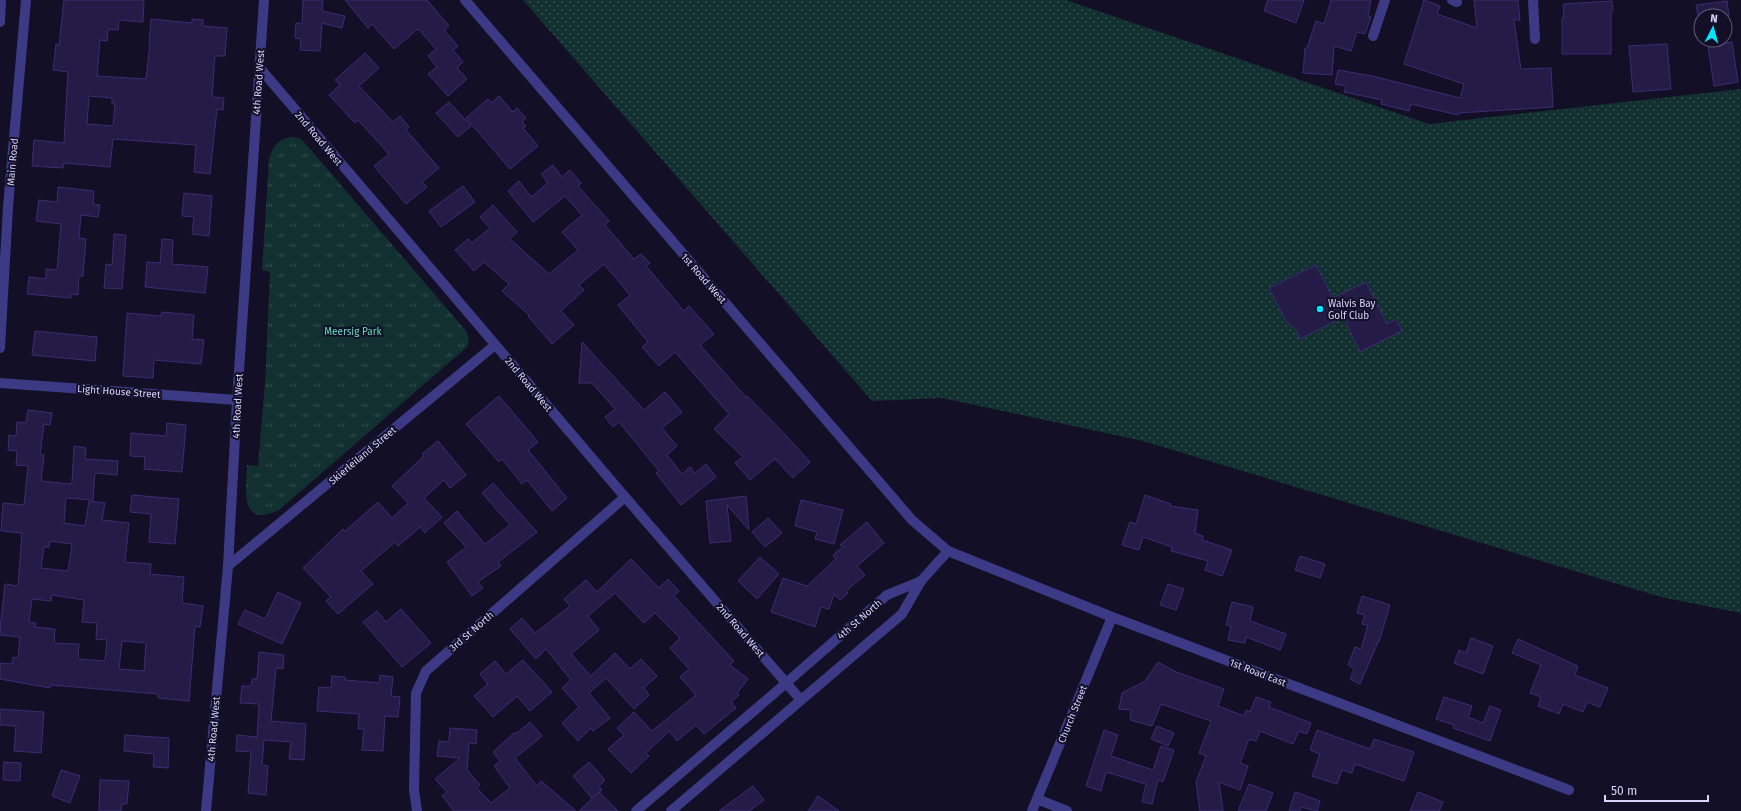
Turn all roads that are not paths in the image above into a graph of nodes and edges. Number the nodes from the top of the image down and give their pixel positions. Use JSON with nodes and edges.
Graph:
{"nodes":[{"id":1,"x":1,"y":0,"type":"edge"},
{"id":2,"x":26,"y":0,"type":"edge"},
{"id":3,"x":264,"y":0,"type":"edge"},
{"id":4,"x":465,"y":0,"type":"edge"},
{"id":5,"x":1385,"y":0,"type":"edge"},
{"id":6,"x":1533,"y":0,"type":"edge"},
{"id":7,"x":0,"y":22,"type":"edge"},
{"id":8,"x":1373,"y":36,"type":"dead end"},
{"id":9,"x":1535,"y":39,"type":"dead end"},
{"id":10,"x":259,"y":67,"type":"junction"},
{"id":11,"x":2,"y":273,"type":"edge"},
{"id":12,"x":495,"y":345,"type":"junction"},
{"id":13,"x":0,"y":348,"type":"edge"},
{"id":14,"x":0,"y":383,"type":"edge"},
{"id":15,"x":237,"y":400,"type":"junction"},
{"id":16,"x":625,"y":497,"type":"junction"},
{"id":17,"x":948,"y":551,"type":"junction"},
{"id":18,"x":228,"y":566,"type":"junction"},
{"id":19,"x":921,"y":580,"type":"junction"},
{"id":20,"x":1112,"y":617,"type":"junction"},
{"id":21,"x":787,"y":682,"type":"junction"},
{"id":22,"x":801,"y":700,"type":"junction"},
{"id":23,"x":1569,"y":790,"type":"dead end"},
{"id":24,"x":1037,"y":799,"type":"junction"},
{"id":25,"x":206,"y":811,"type":"edge"},
{"id":26,"x":417,"y":811,"type":"edge"},
{"id":27,"x":636,"y":811,"type":"edge"},
{"id":28,"x":671,"y":811,"type":"edge"},
{"id":29,"x":1032,"y":811,"type":"edge"},
{"id":30,"x":1067,"y":811,"type":"edge"}],
"edges":[{"from":1,"to":7,"type":"street"},
{"from":2,"to":11,"type":"street","name":"Main Road"},
{"from":3,"to":10,"type":"street","name":"4th Road West"},
{"from":4,"to":17,"type":"street","name":"1st Road West"},
{"from":5,"to":8,"type":"street"},
{"from":6,"to":9,"type":"street"},
{"from":10,"to":12,"type":"street","name":"2nd Road West"},
{"from":10,"to":15,"type":"street","name":"4th Road West"},
{"from":11,"to":13,"type":"street","name":"Main Road"},
{"from":12,"to":16,"type":"street","name":"2nd Road West"},
{"from":12,"to":18,"type":"street","name":"Skierleiland Street"},
{"from":14,"to":15,"type":"street","name":"Light House Street"},
{"from":15,"to":18,"type":"street","name":"4th Road West"},
{"from":16,"to":21,"type":"street","name":"2nd Road West"},
{"from":16,"to":26,"type":"street","name":"3rd St North"},
{"from":17,"to":19,"type":"street"},
{"from":17,"to":20,"type":"street","name":"1st Road East"},
{"from":18,"to":25,"type":"street","name":"4th Road West"},
{"from":19,"to":21,"type":"street","name":"4th St North"},
{"from":19,"to":22,"type":"street"},
{"from":20,"to":23,"type":"street","name":"1st Road East"},
{"from":20,"to":24,"type":"street","name":"Church Street"},
{"from":21,"to":22,"type":"street","name":"2nd Road West"},
{"from":21,"to":27,"type":"street","name":"4th St North"},
{"from":22,"to":28,"type":"street"},
{"from":24,"to":29,"type":"street","name":"Church Street"},
{"from":24,"to":30,"type":"street"}]}
